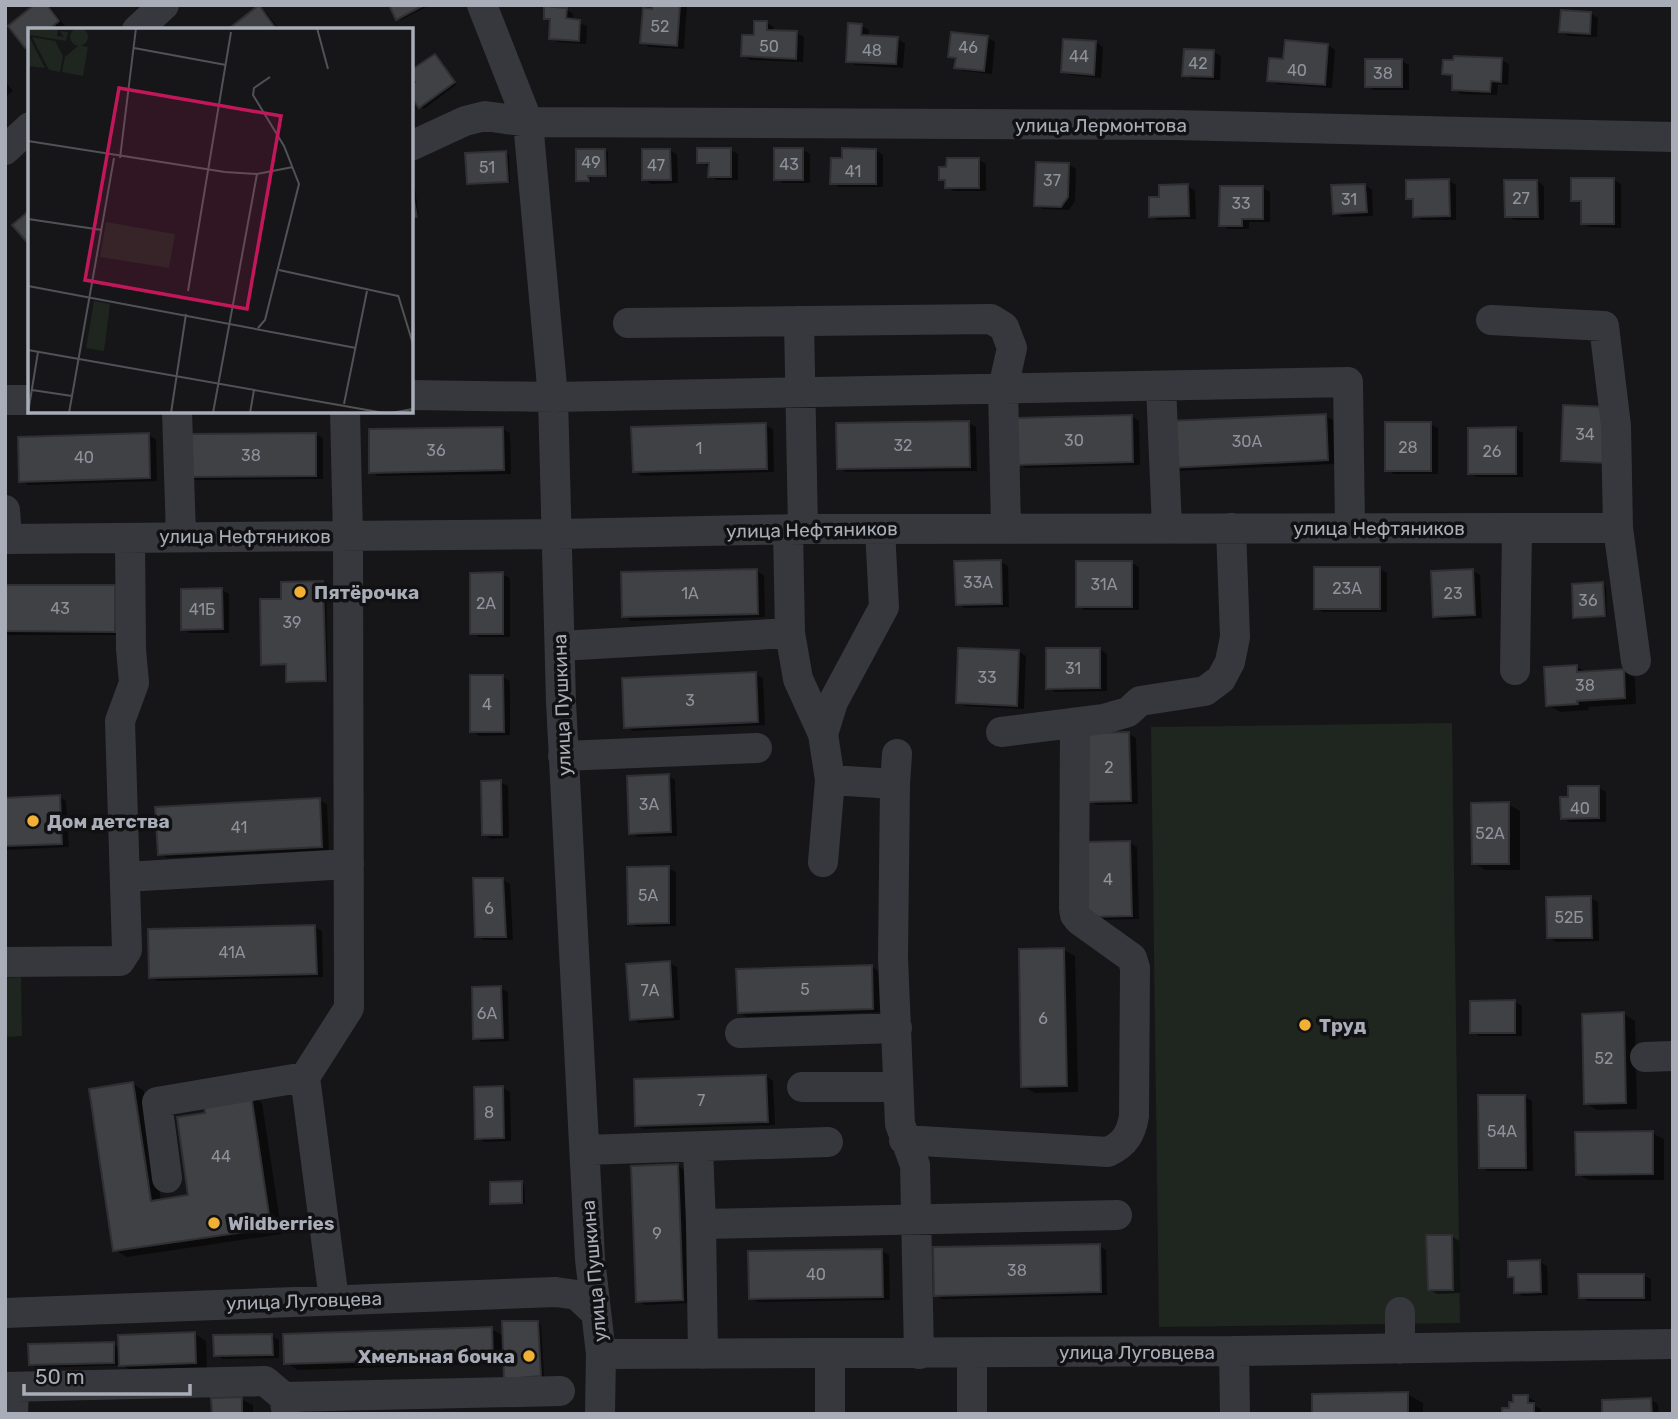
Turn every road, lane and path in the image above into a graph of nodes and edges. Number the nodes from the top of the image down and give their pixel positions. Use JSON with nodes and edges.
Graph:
{"nodes":[{"id":1,"x":164,"y":5,"type":"edge"},
{"id":2,"x":482,"y":5,"type":"edge"},
{"id":3,"x":139,"y":28,"type":"edge"},
{"id":4,"x":528,"y":122,"type":"junction"},
{"id":5,"x":28,"y":129,"type":"edge"},
{"id":6,"x":1673,"y":137,"type":"edge"},
{"id":7,"x":413,"y":145,"type":"edge"},
{"id":8,"x":5,"y":150,"type":"edge"},
{"id":9,"x":1491,"y":320,"type":"dead end"},
{"id":10,"x":799,"y":321,"type":"junction"},
{"id":11,"x":628,"y":323,"type":"dead end"},
{"id":12,"x":1161,"y":386,"type":"junction"},
{"id":13,"x":1003,"y":388,"type":"junction"},
{"id":14,"x":801,"y":392,"type":"junction"},
{"id":15,"x":413,"y":395,"type":"edge"},
{"id":16,"x":553,"y":397,"type":"junction"},
{"id":17,"x":5,"y":400,"type":"edge"},
{"id":18,"x":28,"y":400,"type":"edge"},
{"id":19,"x":177,"y":413,"type":"edge"},
{"id":20,"x":345,"y":413,"type":"edge"},
{"id":21,"x":5,"y":510,"type":"edge"},
{"id":22,"x":880,"y":528,"type":"junction"},
{"id":23,"x":1006,"y":528,"type":"junction"},
{"id":24,"x":1167,"y":528,"type":"junction"},
{"id":25,"x":1231,"y":528,"type":"junction"},
{"id":26,"x":1350,"y":528,"type":"junction"},
{"id":27,"x":1517,"y":528,"type":"junction"},
{"id":28,"x":1618,"y":528,"type":"junction"},
{"id":29,"x":796,"y":529,"type":"junction"},
{"id":30,"x":558,"y":534,"type":"junction"},
{"id":31,"x":181,"y":536,"type":"junction"},
{"id":32,"x":348,"y":536,"type":"junction"},
{"id":33,"x":130,"y":538,"type":"junction"},
{"id":34,"x":6,"y":539,"type":"edge"},
{"id":35,"x":790,"y":633,"type":"junction"},
{"id":36,"x":560,"y":646,"type":"junction"},
{"id":37,"x":1636,"y":661,"type":"dead end"},
{"id":38,"x":1515,"y":670,"type":"dead end"},
{"id":39,"x":1075,"y":723,"type":"junction"},
{"id":40,"x":1001,"y":732,"type":"dead end"},
{"id":41,"x":824,"y":734,"type":"junction"},
{"id":42,"x":757,"y":748,"type":"dead end"},
{"id":43,"x":897,"y":754,"type":"dead end"},
{"id":44,"x":564,"y":756,"type":"junction"},
{"id":45,"x":830,"y":780,"type":"junction"},
{"id":46,"x":895,"y":784,"type":"junction"},
{"id":47,"x":823,"y":862,"type":"dead end"},
{"id":48,"x":349,"y":864,"type":"junction"},
{"id":49,"x":125,"y":877,"type":"junction"},
{"id":50,"x":5,"y":962,"type":"edge"},
{"id":51,"x":897,"y":1028,"type":"junction"},
{"id":52,"x":740,"y":1033,"type":"dead end"},
{"id":53,"x":304,"y":1077,"type":"junction"},
{"id":54,"x":802,"y":1087,"type":"dead end"},
{"id":55,"x":898,"y":1087,"type":"junction"},
{"id":56,"x":904,"y":1140,"type":"junction"},
{"id":57,"x":828,"y":1142,"type":"dead end"},
{"id":58,"x":698,"y":1147,"type":"junction"},
{"id":59,"x":585,"y":1150,"type":"junction"},
{"id":60,"x":167,"y":1178,"type":"dead end"},
{"id":61,"x":1117,"y":1215,"type":"dead end"},
{"id":62,"x":916,"y":1219,"type":"junction"},
{"id":63,"x":701,"y":1224,"type":"junction"},
{"id":64,"x":334,"y":1300,"type":"junction"},
{"id":65,"x":1400,"y":1312,"type":"dead end"},
{"id":66,"x":5,"y":1313,"type":"edge"},
{"id":67,"x":596,"y":1313,"type":"junction"},
{"id":68,"x":1673,"y":1344,"type":"edge"},
{"id":69,"x":1401,"y":1349,"type":"junction"},
{"id":70,"x":1234,"y":1351,"type":"junction"},
{"id":71,"x":972,"y":1353,"type":"junction"},
{"id":72,"x":601,"y":1354,"type":"junction"},
{"id":73,"x":703,"y":1354,"type":"junction"},
{"id":74,"x":830,"y":1354,"type":"junction"},
{"id":75,"x":919,"y":1354,"type":"junction"},
{"id":76,"x":559,"y":1391,"type":"dead end"},
{"id":77,"x":11,"y":1396,"type":"edge"},
{"id":78,"x":286,"y":1406,"type":"edge"},
{"id":79,"x":600,"y":1414,"type":"edge"},
{"id":80,"x":830,"y":1414,"type":"edge"},
{"id":81,"x":972,"y":1414,"type":"edge"},
{"id":82,"x":1235,"y":1414,"type":"edge"}],
"edges":[{"from":1,"to":3,"type":"street"},
{"from":2,"to":4,"type":"street","name":"улица Пушкина"},
{"from":4,"to":6,"type":"street","name":"улица Лермонтова"},
{"from":4,"to":7,"type":"street","name":"улица Лермонтова"},
{"from":4,"to":16,"type":"street","name":"улица Пушкина"},
{"from":5,"to":8,"type":"street"},
{"from":9,"to":28,"type":"street"},
{"from":10,"to":11,"type":"street"},
{"from":10,"to":13,"type":"street"},
{"from":10,"to":14,"type":"street"},
{"from":12,"to":13,"type":"street"},
{"from":12,"to":24,"type":"street"},
{"from":12,"to":26,"type":"street"},
{"from":13,"to":14,"type":"street"},
{"from":13,"to":23,"type":"street"},
{"from":14,"to":16,"type":"street"},
{"from":14,"to":29,"type":"street"},
{"from":15,"to":16,"type":"street"},
{"from":16,"to":30,"type":"street","name":"улица Пушкина"},
{"from":17,"to":18,"type":"street"},
{"from":19,"to":31,"type":"street"},
{"from":20,"to":32,"type":"street"},
{"from":21,"to":34,"type":"street"},
{"from":22,"to":23,"type":"street","name":"улица Нефтяников"},
{"from":22,"to":29,"type":"street","name":"улица Нефтяников"},
{"from":22,"to":41,"type":"street"},
{"from":23,"to":24,"type":"street","name":"улица Нефтяников"},
{"from":24,"to":25,"type":"street","name":"улица Нефтяников"},
{"from":25,"to":26,"type":"street","name":"улица Нефтяников"},
{"from":25,"to":39,"type":"street"},
{"from":26,"to":27,"type":"street","name":"улица Нефтяников"},
{"from":27,"to":28,"type":"street","name":"улица Нефтяников"},
{"from":27,"to":38,"type":"street"},
{"from":28,"to":37,"type":"street"},
{"from":29,"to":30,"type":"street","name":"улица Нефтяников"},
{"from":29,"to":35,"type":"street"},
{"from":30,"to":32,"type":"street","name":"улица Нефтяников"},
{"from":30,"to":36,"type":"street","name":"улица Пушкина"},
{"from":31,"to":32,"type":"street","name":"улица Нефтяников"},
{"from":31,"to":33,"type":"street","name":"улица Нефтяников"},
{"from":32,"to":48,"type":"street"},
{"from":33,"to":34,"type":"street","name":"улица Нефтяников"},
{"from":33,"to":49,"type":"street"},
{"from":35,"to":36,"type":"street"},
{"from":35,"to":41,"type":"street"},
{"from":36,"to":44,"type":"street","name":"улица Пушкина"},
{"from":39,"to":40,"type":"street"},
{"from":39,"to":56,"type":"street"},
{"from":41,"to":45,"type":"street"},
{"from":42,"to":44,"type":"street"},
{"from":43,"to":46,"type":"street"},
{"from":44,"to":59,"type":"street","name":"улица Пушкина"},
{"from":45,"to":46,"type":"street"},
{"from":45,"to":47,"type":"street"},
{"from":46,"to":51,"type":"street"},
{"from":48,"to":49,"type":"street"},
{"from":48,"to":53,"type":"street"},
{"from":49,"to":50,"type":"street"},
{"from":51,"to":52,"type":"street"},
{"from":51,"to":55,"type":"street"},
{"from":53,"to":60,"type":"street"},
{"from":53,"to":64,"type":"street"},
{"from":54,"to":55,"type":"street"},
{"from":55,"to":56,"type":"street"},
{"from":56,"to":62,"type":"street"},
{"from":57,"to":58,"type":"street"},
{"from":58,"to":59,"type":"street"},
{"from":58,"to":63,"type":"street"},
{"from":59,"to":67,"type":"street","name":"улица Пушкина"},
{"from":61,"to":62,"type":"street"},
{"from":62,"to":63,"type":"street"},
{"from":62,"to":75,"type":"street"},
{"from":63,"to":73,"type":"street"},
{"from":64,"to":66,"type":"street","name":"улица Луговцева"},
{"from":64,"to":67,"type":"street","name":"улица Луговцева"},
{"from":65,"to":69,"type":"street"},
{"from":67,"to":72,"type":"street","name":"улица Пушкина"},
{"from":68,"to":69,"type":"street","name":"улица Луговцева"},
{"from":69,"to":70,"type":"street","name":"улица Луговцева"},
{"from":70,"to":71,"type":"street","name":"улица Луговцева"},
{"from":70,"to":82,"type":"street"},
{"from":71,"to":75,"type":"street","name":"улица Луговцева"},
{"from":71,"to":81,"type":"street"},
{"from":72,"to":73,"type":"street","name":"улица Луговцева"},
{"from":72,"to":79,"type":"street","name":"улица Пушкина"},
{"from":73,"to":74,"type":"street","name":"улица Луговцева"},
{"from":74,"to":75,"type":"street","name":"улица Луговцева"},
{"from":74,"to":80,"type":"street"},
{"from":76,"to":78,"type":"street"},
{"from":77,"to":78,"type":"street"}]}
